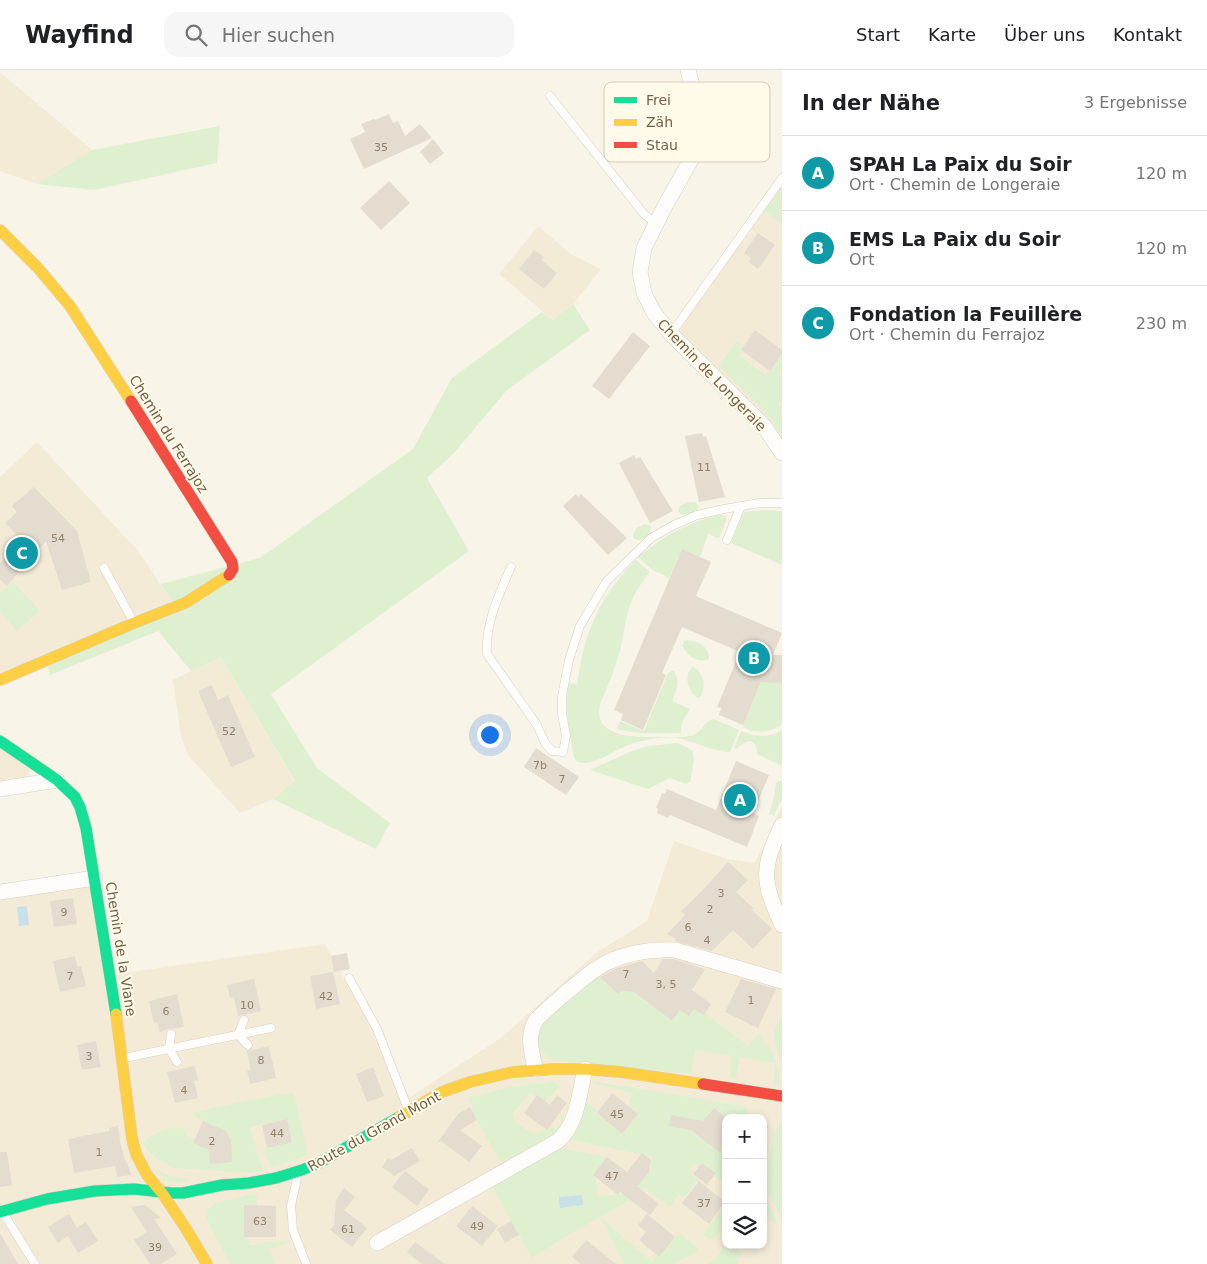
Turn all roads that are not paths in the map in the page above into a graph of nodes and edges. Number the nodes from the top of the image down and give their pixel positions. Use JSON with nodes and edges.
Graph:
{"nodes":[{"id":1,"x":550,"y":96,"type":"dead end"},
{"id":2,"x":690,"y":162,"type":"edge"},
{"id":3,"x":782,"y":178,"type":"edge"},
{"id":4,"x":656,"y":224,"type":"junction"},
{"id":5,"x":0,"y":230,"type":"edge"},
{"id":6,"x":671,"y":334,"type":"junction"},
{"id":7,"x":782,"y":453,"type":"edge"},
{"id":8,"x":782,"y":503,"type":"edge"},
{"id":9,"x":741,"y":506,"type":"junction"},
{"id":10,"x":727,"y":540,"type":"dead end"},
{"id":11,"x":511,"y":567,"type":"dead end"},
{"id":12,"x":104,"y":568,"type":"dead end"},
{"id":13,"x":134,"y":623,"type":"junction"},
{"id":14,"x":0,"y":680,"type":"edge"},
{"id":15,"x":0,"y":741,"type":"edge"},
{"id":16,"x":57,"y":780,"type":"junction"},
{"id":17,"x":0,"y":789,"type":"edge"},
{"id":18,"x":782,"y":825,"type":"edge"},
{"id":19,"x":779,"y":841,"type":"edge"},
{"id":20,"x":94,"y":878,"type":"junction"},
{"id":21,"x":0,"y":892,"type":"edge"},
{"id":22,"x":782,"y":925,"type":"edge"},
{"id":23,"x":348,"y":978,"type":"dead end"},
{"id":24,"x":782,"y":982,"type":"edge"},
{"id":25,"x":244,"y":1020,"type":"dead end"},
{"id":26,"x":272,"y":1028,"type":"dead end"},
{"id":27,"x":171,"y":1034,"type":"dead end"},
{"id":28,"x":238,"y":1035,"type":"junction"},
{"id":29,"x":248,"y":1045,"type":"dead end"},
{"id":30,"x":169,"y":1049,"type":"junction"},
{"id":31,"x":122,"y":1059,"type":"junction"},
{"id":32,"x":176,"y":1062,"type":"dead end"},
{"id":33,"x":535,"y":1069,"type":"junction"},
{"id":34,"x":585,"y":1069,"type":"junction"},
{"id":35,"x":782,"y":1096,"type":"edge"},
{"id":36,"x":408,"y":1111,"type":"junction"},
{"id":37,"x":299,"y":1172,"type":"junction"},
{"id":38,"x":162,"y":1193,"type":"junction"},
{"id":39,"x":1,"y":1212,"type":"edge"},
{"id":40,"x":377,"y":1243,"type":"dead end"},
{"id":41,"x":35,"y":1264,"type":"edge"},
{"id":42,"x":207,"y":1264,"type":"edge"},
{"id":43,"x":306,"y":1264,"type":"edge"}],
"edges":[{"from":1,"to":4,"type":"lane"},
{"from":2,"to":4,"type":"street","name":"Chemin de Longeraie"},
{"from":3,"to":6,"type":"lane"},
{"from":4,"to":6,"type":"street","name":"Chemin de Longeraie"},
{"from":5,"to":13,"type":"street","name":"Chemin du Ferrajoz"},
{"from":6,"to":7,"type":"street","name":"Chemin de Longeraie"},
{"from":8,"to":9,"type":"lane"},
{"from":9,"to":10,"type":"lane"},
{"from":9,"to":11,"type":"lane"},
{"from":12,"to":13,"type":"lane"},
{"from":13,"to":14,"type":"street","name":"Chemin du Ferrajoz"},
{"from":15,"to":16,"type":"street","name":"Chemin de la Viane"},
{"from":16,"to":17,"type":"street"},
{"from":16,"to":20,"type":"street","name":"Chemin de la Viane"},
{"from":18,"to":19,"type":"street"},
{"from":19,"to":22,"type":"street"},
{"from":20,"to":21,"type":"street"},
{"from":20,"to":31,"type":"street","name":"Chemin de la Viane"},
{"from":23,"to":36,"type":"lane"},
{"from":24,"to":33,"type":"street"},
{"from":25,"to":28,"type":"lane"},
{"from":26,"to":28,"type":"lane"},
{"from":27,"to":30,"type":"lane"},
{"from":28,"to":29,"type":"lane"},
{"from":28,"to":30,"type":"lane"},
{"from":30,"to":31,"type":"lane"},
{"from":30,"to":32,"type":"lane"},
{"from":31,"to":38,"type":"street","name":"Chemin de la Viane"},
{"from":33,"to":34,"type":"street","name":"Route du Grand Mont"},
{"from":33,"to":36,"type":"street","name":"Route du Grand Mont"},
{"from":34,"to":35,"type":"street","name":"Route du Grand Mont"},
{"from":34,"to":40,"type":"street"},
{"from":36,"to":37,"type":"street","name":"Route du Grand Mont"},
{"from":37,"to":38,"type":"street","name":"Route du Grand Mont"},
{"from":37,"to":43,"type":"lane"},
{"from":38,"to":39,"type":"street","name":"Route du Grand Mont"},
{"from":38,"to":42,"type":"street","name":"Chemin de la Viane"},
{"from":39,"to":41,"type":"lane"}]}
